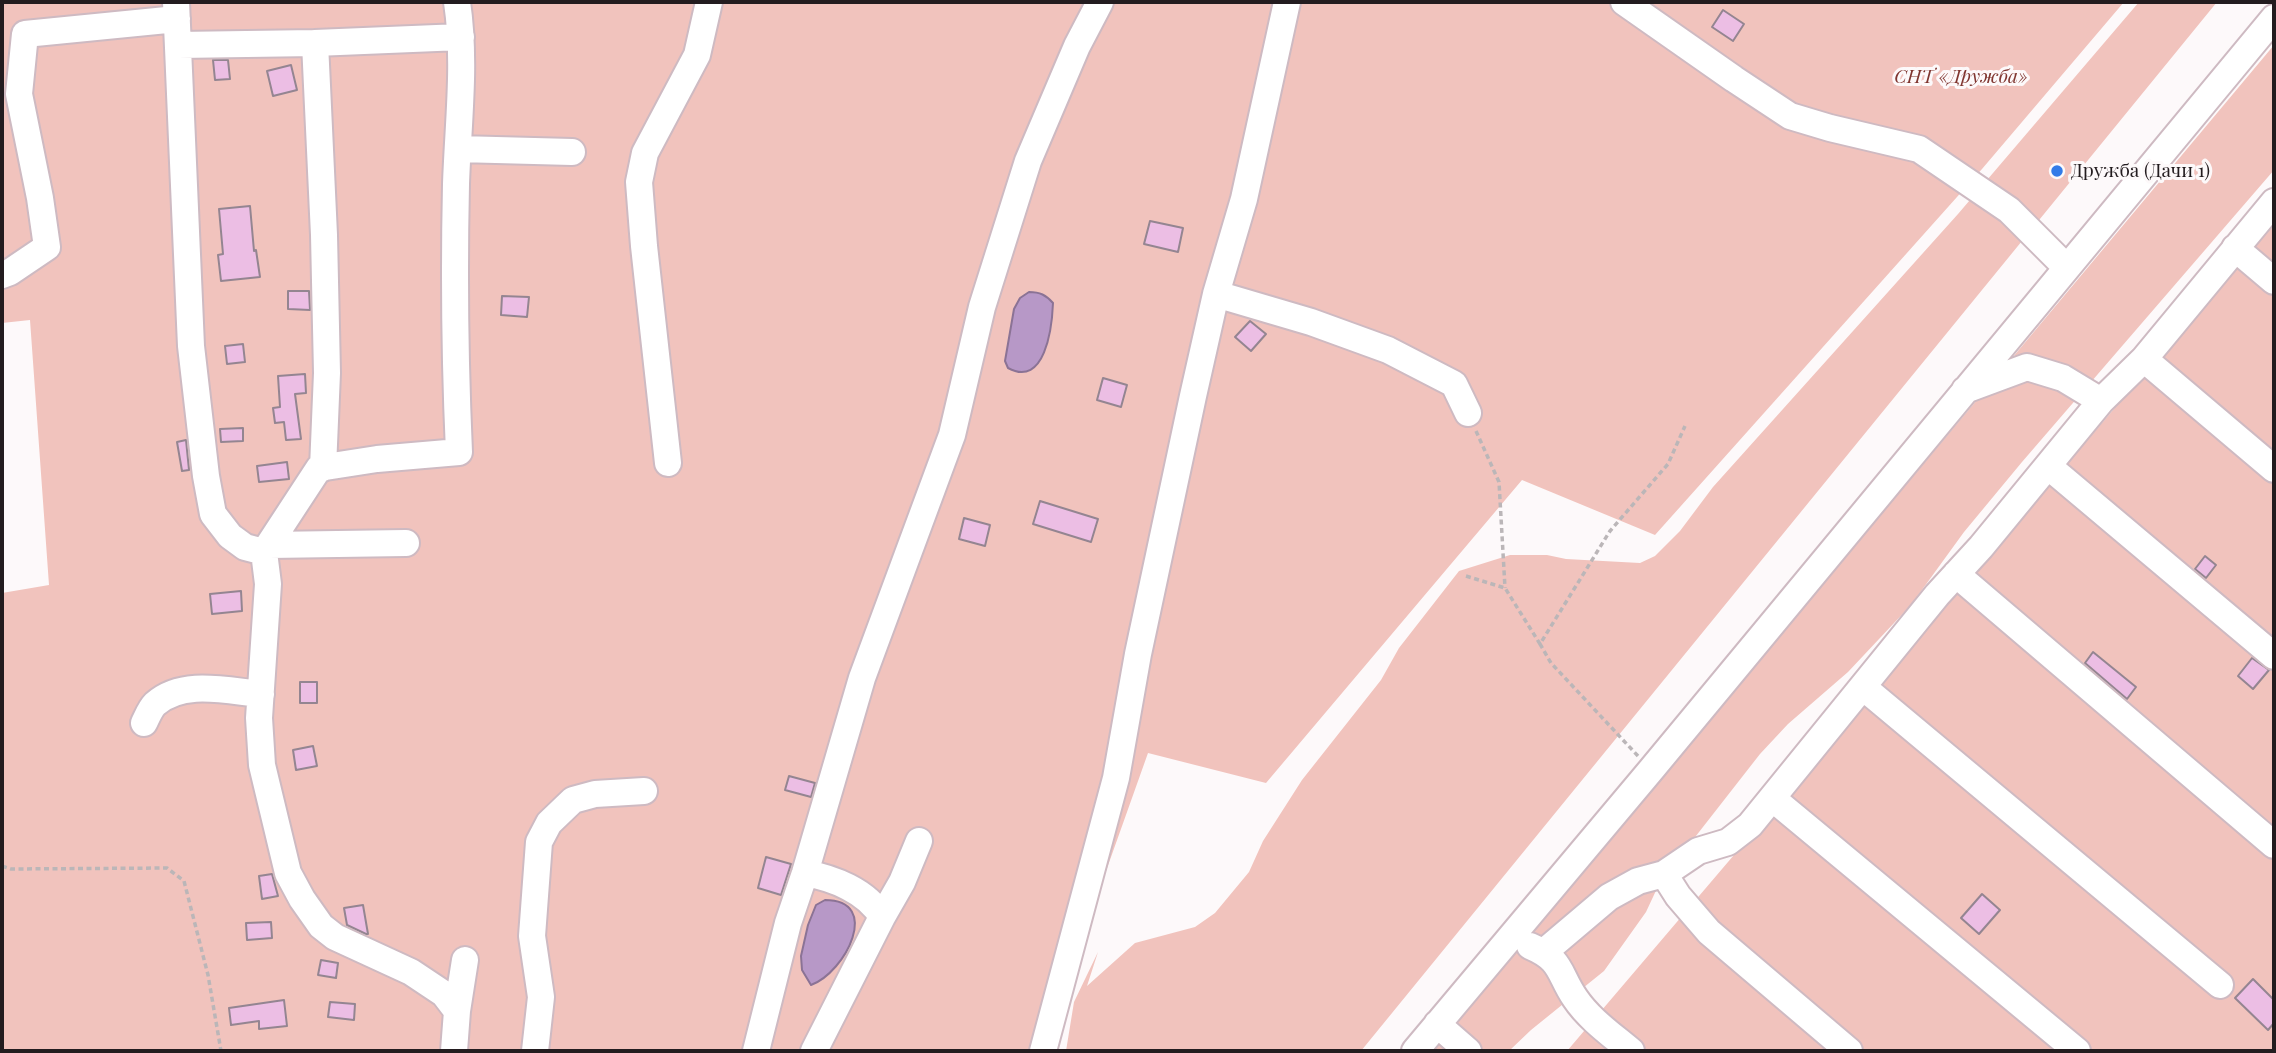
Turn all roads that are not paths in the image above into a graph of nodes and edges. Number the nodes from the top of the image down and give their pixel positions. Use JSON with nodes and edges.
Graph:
{"nodes":[{"id":1,"x":457,"y":2,"type":"edge"},
{"id":2,"x":709,"y":2,"type":"edge"},
{"id":3,"x":1082,"y":2,"type":"edge"},
{"id":4,"x":1100,"y":2,"type":"edge"},
{"id":5,"x":1287,"y":2,"type":"edge"},
{"id":6,"x":1624,"y":2,"type":"edge"},
{"id":7,"x":2274,"y":18,"type":"edge"},
{"id":8,"x":177,"y":22,"type":"edge"},
{"id":9,"x":461,"y":37,"type":"junction"},
{"id":10,"x":315,"y":43,"type":"junction"},
{"id":11,"x":1077,"y":46,"type":"junction"},
{"id":12,"x":458,"y":149,"type":"junction"},
{"id":13,"x":572,"y":152,"type":"dead end"},
{"id":14,"x":2274,"y":202,"type":"edge"},
{"id":15,"x":2235,"y":248,"type":"junction"},
{"id":16,"x":2066,"y":267,"type":"junction"},
{"id":17,"x":2,"y":275,"type":"edge"},
{"id":18,"x":2274,"y":281,"type":"edge"},
{"id":19,"x":1216,"y":294,"type":"junction"},
{"id":20,"x":2144,"y":359,"type":"junction"},
{"id":21,"x":1964,"y":390,"type":"junction"},
{"id":22,"x":2101,"y":401,"type":"junction"},
{"id":23,"x":1468,"y":413,"type":"road end"},
{"id":24,"x":668,"y":463,"type":"dead end"},
{"id":25,"x":2048,"y":466,"type":"junction"},
{"id":26,"x":323,"y":468,"type":"junction"},
{"id":27,"x":2274,"y":469,"type":"edge"},
{"id":28,"x":406,"y":542,"type":"dead end"},
{"id":29,"x":266,"y":549,"type":"junction"},
{"id":30,"x":1956,"y":574,"type":"junction"},
{"id":31,"x":2274,"y":656,"type":"edge"},
{"id":32,"x":1863,"y":687,"type":"junction"},
{"id":33,"x":261,"y":694,"type":"junction"},
{"id":34,"x":144,"y":723,"type":"dead end"},
{"id":35,"x":644,"y":791,"type":"dead end"},
{"id":36,"x":1772,"y":798,"type":"junction"},
{"id":37,"x":919,"y":841,"type":"dead end"},
{"id":38,"x":2274,"y":845,"type":"edge"},
{"id":39,"x":804,"y":873,"type":"junction"},
{"id":40,"x":1664,"y":874,"type":"junction"},
{"id":41,"x":882,"y":917,"type":"junction"},
{"id":42,"x":1509,"y":938,"type":"junction"},
{"id":43,"x":1544,"y":952,"type":"junction"},
{"id":44,"x":465,"y":960,"type":"dead end"},
{"id":45,"x":2220,"y":985,"type":"dead end"},
{"id":46,"x":457,"y":1011,"type":"junction"},
{"id":47,"x":1437,"y":1024,"type":"junction"},
{"id":48,"x":454,"y":1051,"type":"edge"},
{"id":49,"x":535,"y":1051,"type":"edge"},
{"id":50,"x":756,"y":1051,"type":"edge"},
{"id":51,"x":814,"y":1051,"type":"edge"},
{"id":52,"x":1043,"y":1051,"type":"edge"},
{"id":53,"x":1415,"y":1051,"type":"edge"},
{"id":54,"x":1468,"y":1051,"type":"edge"},
{"id":55,"x":1631,"y":1051,"type":"edge"},
{"id":56,"x":1849,"y":1051,"type":"edge"},
{"id":57,"x":2077,"y":1051,"type":"edge"}],
"edges":[{"from":1,"to":9,"type":"street"},
{"from":2,"to":24,"type":"street"},
{"from":3,"to":11,"type":"street"},
{"from":4,"to":11,"type":"street"},
{"from":5,"to":19,"type":"street"},
{"from":6,"to":16,"type":"street"},
{"from":7,"to":16,"type":"street"},
{"from":8,"to":10,"type":"street"},
{"from":8,"to":17,"type":"street"},
{"from":8,"to":29,"type":"street"},
{"from":9,"to":10,"type":"street"},
{"from":9,"to":12,"type":"street"},
{"from":10,"to":26,"type":"street"},
{"from":11,"to":39,"type":"street"},
{"from":12,"to":13,"type":"street"},
{"from":12,"to":26,"type":"street"},
{"from":14,"to":15,"type":"street"},
{"from":15,"to":18,"type":"street"},
{"from":15,"to":20,"type":"street"},
{"from":16,"to":21,"type":"street"},
{"from":19,"to":23,"type":"street"},
{"from":19,"to":52,"type":"street"},
{"from":20,"to":22,"type":"street"},
{"from":20,"to":27,"type":"street"},
{"from":21,"to":22,"type":"street"},
{"from":21,"to":42,"type":"street"},
{"from":22,"to":25,"type":"street"},
{"from":25,"to":30,"type":"street"},
{"from":25,"to":31,"type":"street"},
{"from":26,"to":29,"type":"street"},
{"from":28,"to":29,"type":"street"},
{"from":29,"to":33,"type":"street"},
{"from":30,"to":32,"type":"street"},
{"from":30,"to":38,"type":"street"},
{"from":32,"to":36,"type":"street"},
{"from":32,"to":45,"type":"street"},
{"from":33,"to":34,"type":"street"},
{"from":33,"to":46,"type":"street"},
{"from":35,"to":49,"type":"street"},
{"from":36,"to":40,"type":"street"},
{"from":36,"to":57,"type":"street"},
{"from":37,"to":41,"type":"street"},
{"from":39,"to":41,"type":"street"},
{"from":39,"to":50,"type":"street"},
{"from":40,"to":43,"type":"street"},
{"from":40,"to":56,"type":"street"},
{"from":41,"to":51,"type":"street"},
{"from":42,"to":43,"type":"street"},
{"from":42,"to":47,"type":"street"},
{"from":43,"to":55,"type":"street"},
{"from":44,"to":46,"type":"street"},
{"from":46,"to":48,"type":"street"},
{"from":47,"to":53,"type":"street"},
{"from":47,"to":54,"type":"street"}]}
